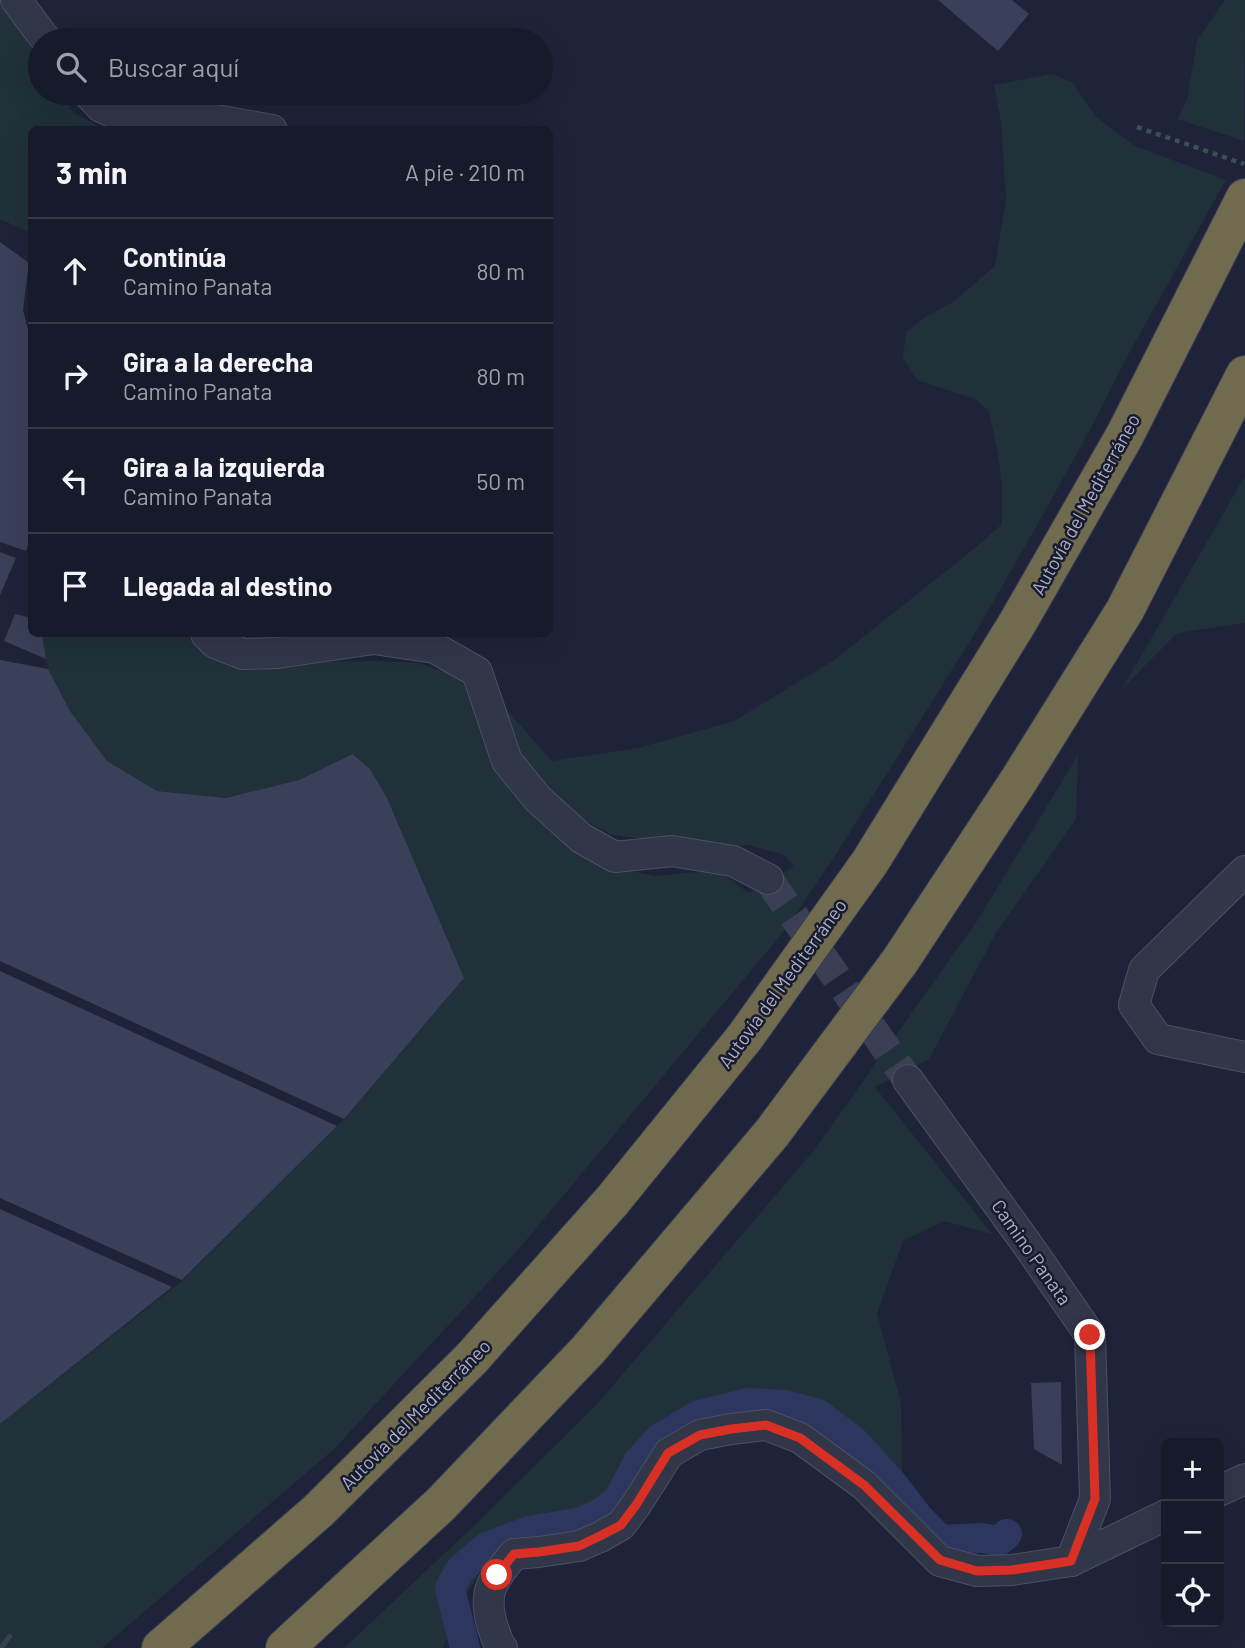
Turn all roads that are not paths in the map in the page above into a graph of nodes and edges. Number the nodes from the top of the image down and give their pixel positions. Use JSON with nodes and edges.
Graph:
{"nodes":[{"id":1,"x":16,"y":0,"type":"edge"},
{"id":2,"x":37,"y":28,"type":"edge"},
{"id":3,"x":99,"y":105,"type":"edge"},
{"id":4,"x":250,"y":126,"type":"edge"},
{"id":5,"x":1245,"y":198,"type":"edge"},
{"id":6,"x":1245,"y":375,"type":"edge"},
{"id":7,"x":209,"y":637,"type":"edge"},
{"id":8,"x":1245,"y":871,"type":"edge"},
{"id":9,"x":768,"y":880,"type":"tunnel mouth"},
{"id":10,"x":1245,"y":1057,"type":"edge"},
{"id":11,"x":908,"y":1080,"type":"tunnel mouth"},
{"id":12,"x":1245,"y":1479,"type":"edge"},
{"id":13,"x":1224,"y":1489,"type":"edge"},
{"id":14,"x":1161,"y":1517,"type":"edge"},
{"id":15,"x":1071,"y":1561,"type":"junction"},
{"id":16,"x":161,"y":1648,"type":"edge"},
{"id":17,"x":285,"y":1648,"type":"edge"},
{"id":18,"x":502,"y":1648,"type":"edge"}],
"edges":[{"from":1,"to":2,"type":"street"},
{"from":3,"to":4,"type":"street"},
{"from":5,"to":16,"type":"highway","name":"Autovía del Mediterráneo"},
{"from":6,"to":17,"type":"highway"},
{"from":7,"to":9,"type":"street"},
{"from":8,"to":10,"type":"street"},
{"from":11,"to":15,"type":"street","name":"Camino Panata"},
{"from":12,"to":13,"type":"street"},
{"from":14,"to":15,"type":"street"},
{"from":15,"to":18,"type":"street"}]}
